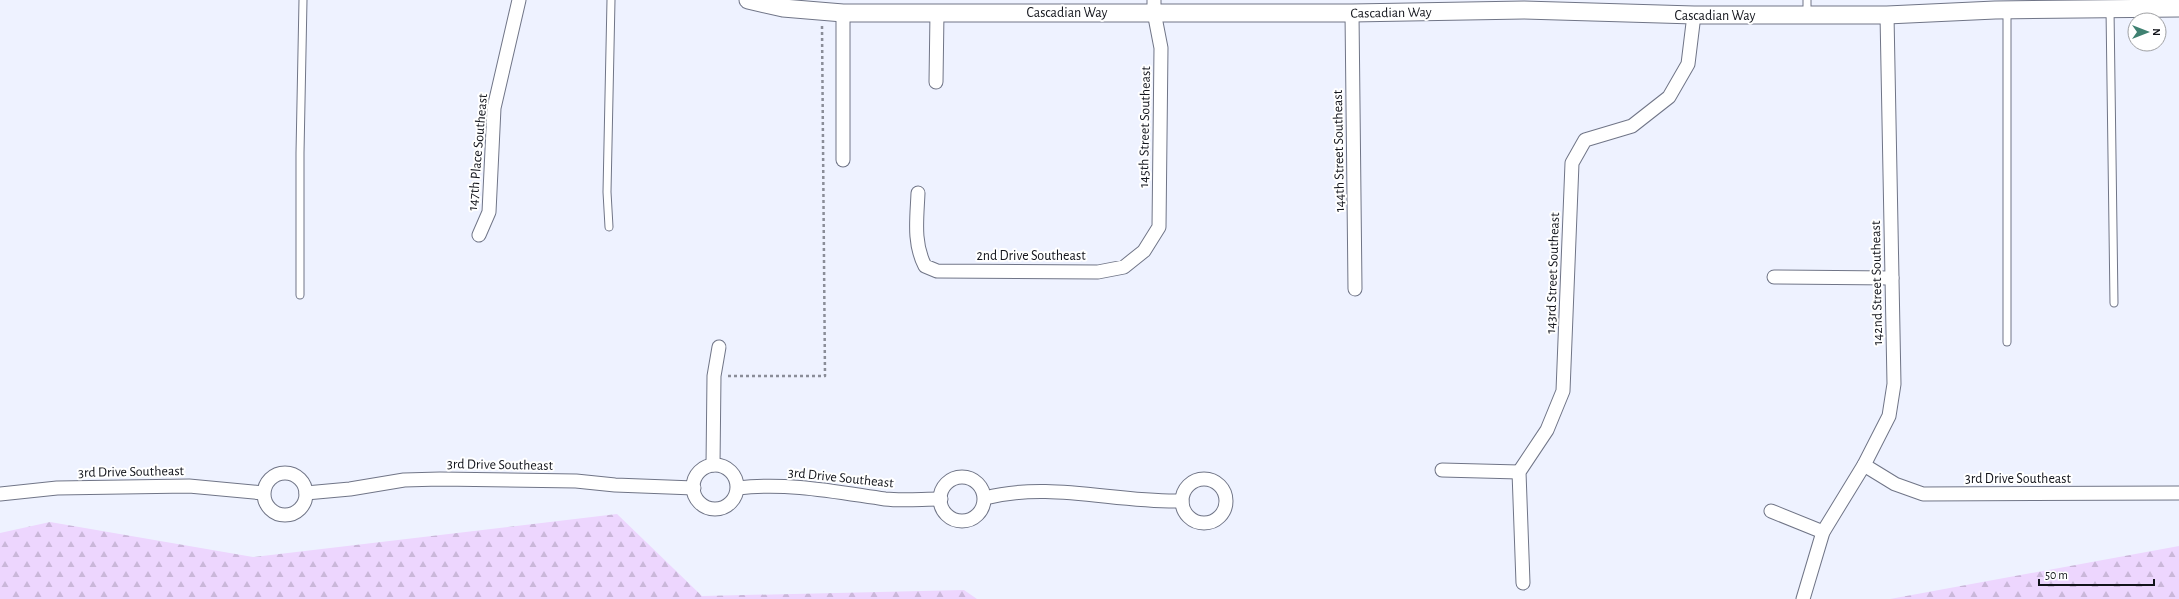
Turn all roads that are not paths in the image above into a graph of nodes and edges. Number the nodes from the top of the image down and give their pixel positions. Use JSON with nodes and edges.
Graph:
{"nodes":[{"id":1,"x":302,"y":0,"type":"edge"},
{"id":2,"x":519,"y":0,"type":"edge"},
{"id":3,"x":611,"y":0,"type":"edge"},
{"id":4,"x":748,"y":0,"type":"edge"},
{"id":5,"x":783,"y":4,"type":"edge"},
{"id":6,"x":1524,"y":5,"type":"edge"},
{"id":7,"x":1154,"y":6,"type":"edge"},
{"id":8,"x":1999,"y":6,"type":"edge"},
{"id":9,"x":1807,"y":8,"type":"edge"},
{"id":10,"x":2179,"y":8,"type":"edge"},
{"id":11,"x":2110,"y":9,"type":"junction"},
{"id":12,"x":843,"y":13,"type":"junction"},
{"id":13,"x":937,"y":13,"type":"junction"},
{"id":14,"x":1352,"y":13,"type":"junction"},
{"id":15,"x":1694,"y":15,"type":"junction"},
{"id":16,"x":1887,"y":15,"type":"junction"},
{"id":17,"x":936,"y":82,"type":"dead end"},
{"id":18,"x":843,"y":160,"type":"dead end"},
{"id":19,"x":918,"y":193,"type":"dead end"},
{"id":20,"x":609,"y":227,"type":"dead end"},
{"id":21,"x":479,"y":235,"type":"dead end"},
{"id":22,"x":1144,"y":251,"type":"joint"},
{"id":23,"x":1774,"y":277,"type":"dead end"},
{"id":24,"x":1892,"y":278,"type":"junction"},
{"id":25,"x":1355,"y":289,"type":"dead end"},
{"id":26,"x":300,"y":295,"type":"dead end"},
{"id":27,"x":2114,"y":304,"type":"dead end"},
{"id":28,"x":2007,"y":342,"type":"dead end"},
{"id":29,"x":718,"y":347,"type":"dead end"},
{"id":30,"x":713,"y":465,"type":"junction"},
{"id":31,"x":1864,"y":466,"type":"junction"},
{"id":32,"x":1442,"y":470,"type":"dead end"},
{"id":33,"x":1519,"y":472,"type":"junction"},
{"id":34,"x":694,"y":488,"type":"junction"},
{"id":35,"x":738,"y":488,"type":"junction"},
{"id":36,"x":263,"y":493,"type":"junction"},
{"id":37,"x":306,"y":493,"type":"junction"},
{"id":38,"x":2179,"y":493,"type":"edge"},
{"id":39,"x":0,"y":494,"type":"edge"},
{"id":40,"x":985,"y":498,"type":"junction"},
{"id":41,"x":940,"y":499,"type":"junction"},
{"id":42,"x":1182,"y":501,"type":"dead end"},
{"id":43,"x":1771,"y":511,"type":"dead end"},
{"id":44,"x":1822,"y":532,"type":"junction"},
{"id":45,"x":1523,"y":583,"type":"dead end"},
{"id":46,"x":1803,"y":599,"type":"edge"}],
"edges":[{"from":1,"to":26,"type":"lane"},
{"from":2,"to":21,"type":"street","name":"147th Place Southeast"},
{"from":3,"to":20,"type":"lane"},
{"from":4,"to":5,"type":"street","name":"Cascadian Way"},
{"from":5,"to":12,"type":"street","name":"Cascadian Way"},
{"from":6,"to":14,"type":"street","name":"Cascadian Way"},
{"from":6,"to":15,"type":"street","name":"Cascadian Way"},
{"from":7,"to":13,"type":"street","name":"Cascadian Way"},
{"from":7,"to":14,"type":"street","name":"Cascadian Way"},
{"from":7,"to":22,"type":"street","name":"145th Street Southeast"},
{"from":8,"to":11,"type":"street","name":"Cascadian Way"},
{"from":8,"to":16,"type":"street","name":"Cascadian Way"},
{"from":8,"to":28,"type":"lane"},
{"from":9,"to":15,"type":"street","name":"Cascadian Way"},
{"from":9,"to":16,"type":"street","name":"Cascadian Way"},
{"from":10,"to":11,"type":"street","name":"Cascadian Way"},
{"from":11,"to":27,"type":"lane"},
{"from":12,"to":13,"type":"street","name":"Cascadian Way"},
{"from":12,"to":18,"type":"street"},
{"from":13,"to":17,"type":"street"},
{"from":14,"to":25,"type":"street","name":"144th Street Southeast"},
{"from":15,"to":33,"type":"street","name":"143rd Street Southeast"},
{"from":16,"to":24,"type":"street","name":"142nd Street Southeast"},
{"from":19,"to":22,"type":"street","name":"2nd Drive Southeast"},
{"from":23,"to":24,"type":"street"},
{"from":24,"to":31,"type":"street","name":"142nd Street Southeast"},
{"from":29,"to":30,"type":"street"},
{"from":30,"to":34,"type":"street"},
{"from":30,"to":35,"type":"street"},
{"from":31,"to":38,"type":"street","name":"3rd Drive Southeast"},
{"from":31,"to":44,"type":"street","name":"142nd Street Southeast"},
{"from":32,"to":33,"type":"street"},
{"from":33,"to":45,"type":"street"},
{"from":34,"to":35,"type":"street"},
{"from":34,"to":37,"type":"street","name":"3rd Drive Southeast"},
{"from":35,"to":41,"type":"street","name":"3rd Drive Southeast"},
{"from":36,"to":37,"type":"street"},
{"from":36,"to":37,"type":"street"},
{"from":36,"to":39,"type":"street","name":"3rd Drive Southeast"},
{"from":40,"to":41,"type":"street"},
{"from":40,"to":41,"type":"street"},
{"from":40,"to":42,"type":"street"},
{"from":43,"to":44,"type":"street"},
{"from":44,"to":46,"type":"street","name":"142nd Street Southeast"}]}
